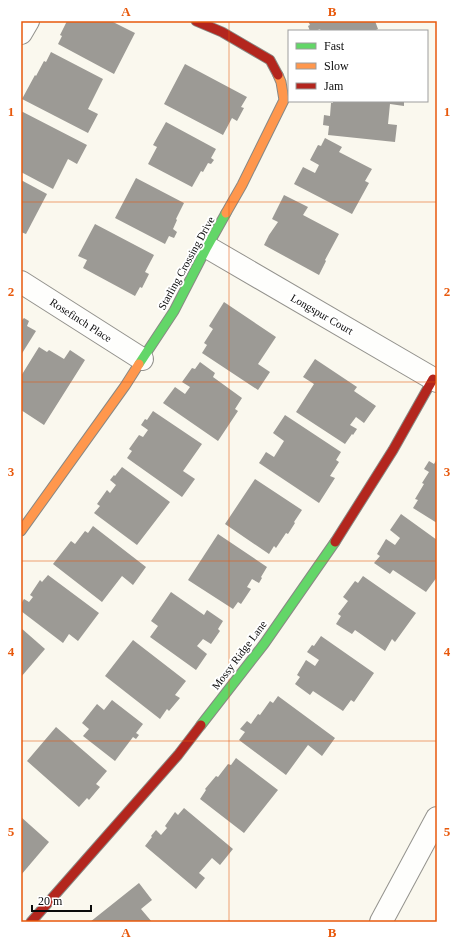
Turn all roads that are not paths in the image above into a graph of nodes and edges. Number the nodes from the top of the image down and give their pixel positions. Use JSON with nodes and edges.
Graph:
{"nodes":[{"id":1,"x":28,"y":21,"type":"edge"},
{"id":2,"x":196,"y":21,"type":"edge"},
{"id":3,"x":21,"y":33,"type":"edge"},
{"id":4,"x":207,"y":247,"type":"junction"},
{"id":5,"x":21,"y":282,"type":"edge"},
{"id":6,"x":142,"y":359,"type":"junction"},
{"id":7,"x":435,"y":380,"type":"edge"},
{"id":8,"x":21,"y":531,"type":"edge"},
{"id":9,"x":437,"y":818,"type":"edge"},
{"id":10,"x":31,"y":922,"type":"edge"},
{"id":11,"x":381,"y":922,"type":"edge"}],
"edges":[{"from":1,"to":3,"type":"street"},
{"from":2,"to":4,"type":"street","name":"Starling Crossing Drive"},
{"from":4,"to":6,"type":"street","name":"Starling Crossing Drive"},
{"from":4,"to":7,"type":"street","name":"Longspur Court"},
{"from":5,"to":6,"type":"street","name":"Rosefinch Place"},
{"from":6,"to":8,"type":"street","name":"Starling Crossing Drive"},
{"from":7,"to":10,"type":"street","name":"Mossy Ridge Lane"},
{"from":9,"to":11,"type":"street"}]}
